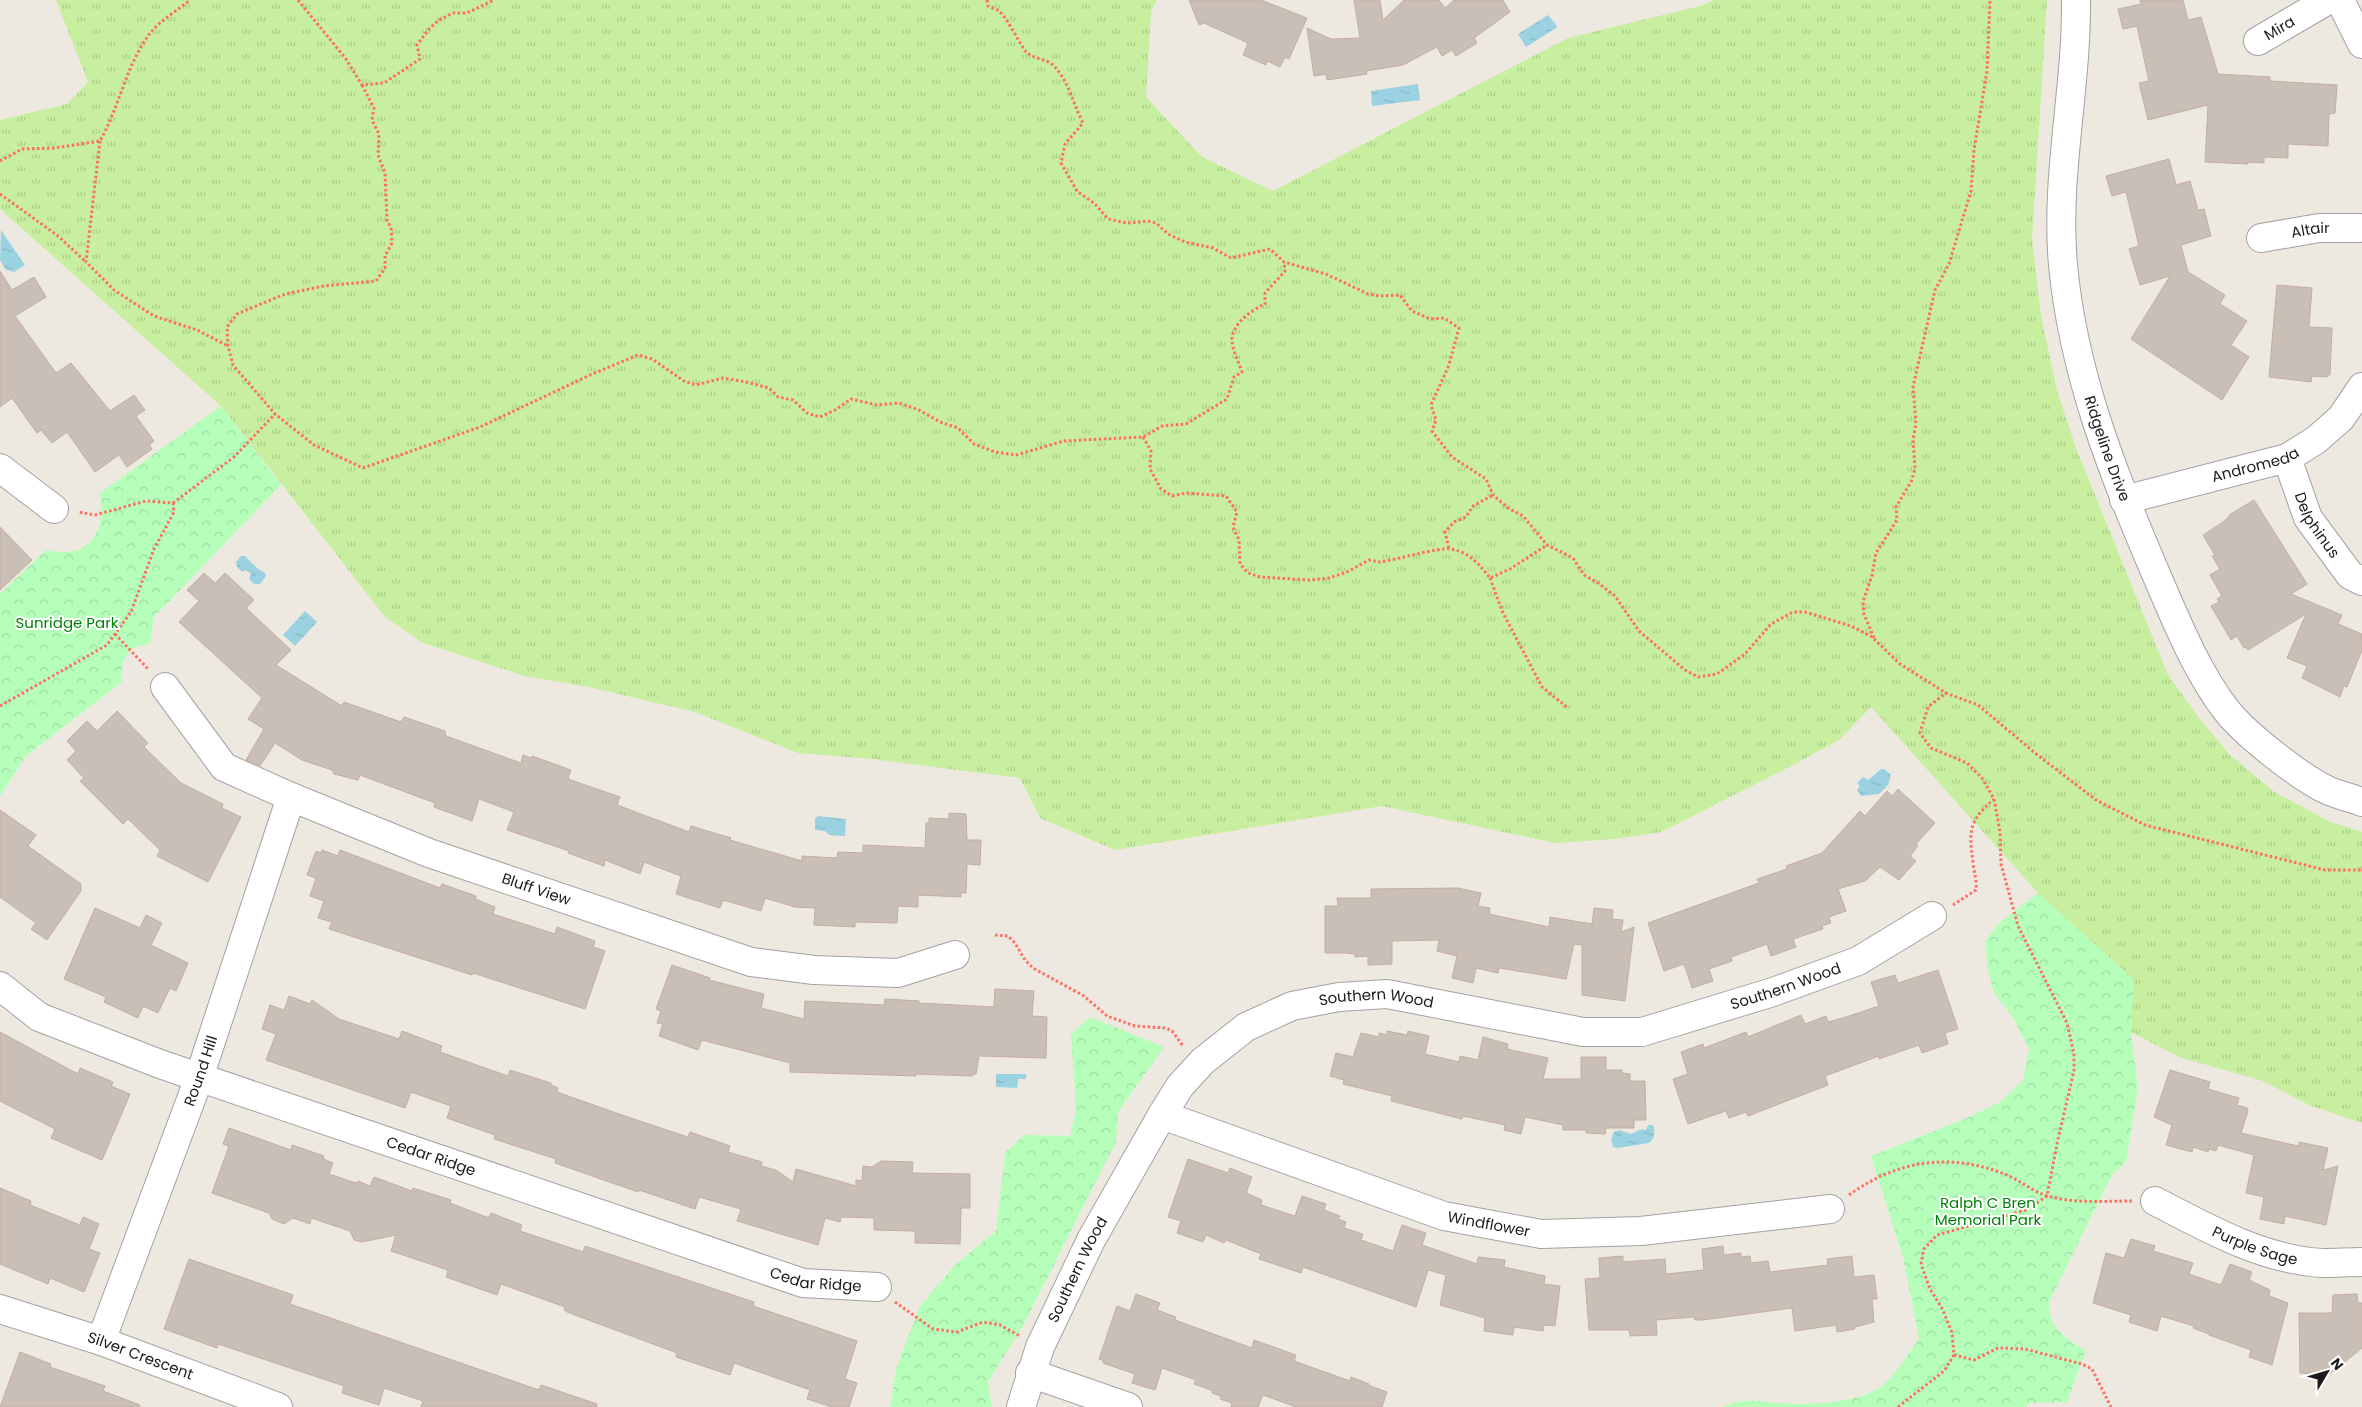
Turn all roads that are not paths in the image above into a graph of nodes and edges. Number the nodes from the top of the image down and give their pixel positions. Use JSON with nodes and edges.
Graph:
{"nodes":[{"id":1,"x":2076,"y":0,"type":"edge"},
{"id":2,"x":2328,"y":0,"type":"edge"},
{"id":3,"x":2340,"y":0,"type":"edge"},
{"id":4,"x":2258,"y":41,"type":"dead end"},
{"id":5,"x":2362,"y":44,"type":"edge"},
{"id":6,"x":2361,"y":232,"type":"edge"},
{"id":7,"x":2262,"y":238,"type":"dead end"},
{"id":8,"x":2362,"y":387,"type":"edge"},
{"id":9,"x":2287,"y":458,"type":"junction"},
{"id":10,"x":0,"y":468,"type":"edge"},
{"id":11,"x":2124,"y":500,"type":"junction"},
{"id":12,"x":54,"y":509,"type":"road end"},
{"id":13,"x":2362,"y":581,"type":"edge"},
{"id":14,"x":165,"y":687,"type":"road end"},
{"id":15,"x":291,"y":797,"type":"junction"},
{"id":16,"x":2362,"y":802,"type":"edge"},
{"id":17,"x":1932,"y":916,"type":"road end"},
{"id":18,"x":955,"y":955,"type":"dead end"},
{"id":19,"x":0,"y":986,"type":"edge"},
{"id":20,"x":199,"y":1078,"type":"junction"},
{"id":21,"x":1162,"y":1116,"type":"junction"},
{"id":22,"x":2155,"y":1201,"type":"road end"},
{"id":23,"x":1830,"y":1209,"type":"road end"},
{"id":24,"x":2362,"y":1262,"type":"edge"},
{"id":25,"x":877,"y":1287,"type":"road end"},
{"id":26,"x":0,"y":1309,"type":"edge"},
{"id":27,"x":101,"y":1341,"type":"junction"},
{"id":28,"x":1030,"y":1373,"type":"junction"},
{"id":29,"x":278,"y":1407,"type":"edge"},
{"id":30,"x":1021,"y":1407,"type":"edge"},
{"id":31,"x":1128,"y":1407,"type":"edge"}],
"edges":[{"from":1,"to":11,"type":"street","name":"Ridgeline Drive"},
{"from":2,"to":4,"type":"street","name":"Mira"},
{"from":3,"to":5,"type":"street"},
{"from":6,"to":7,"type":"street","name":"Altair"},
{"from":8,"to":9,"type":"street","name":"Andromeda"},
{"from":9,"to":11,"type":"street","name":"Andromeda"},
{"from":9,"to":13,"type":"street","name":"Delphinus"},
{"from":10,"to":12,"type":"street"},
{"from":11,"to":16,"type":"street","name":"Ridgeline Drive"},
{"from":14,"to":15,"type":"street","name":"Bluff View"},
{"from":15,"to":18,"type":"street","name":"Bluff View"},
{"from":15,"to":20,"type":"street","name":"Round Hill"},
{"from":17,"to":21,"type":"street","name":"Southern Wood"},
{"from":19,"to":20,"type":"street","name":"Cedar Ridge"},
{"from":20,"to":25,"type":"street","name":"Cedar Ridge"},
{"from":20,"to":27,"type":"street","name":"Round Hill"},
{"from":21,"to":23,"type":"street","name":"Windflower"},
{"from":21,"to":28,"type":"street","name":"Southern Wood"},
{"from":22,"to":24,"type":"street","name":"Purple Sage"},
{"from":26,"to":27,"type":"street","name":"Silver Crescent"},
{"from":27,"to":29,"type":"street","name":"Silver Crescent"},
{"from":28,"to":30,"type":"street","name":"Southern Wood"},
{"from":28,"to":31,"type":"street"}]}
